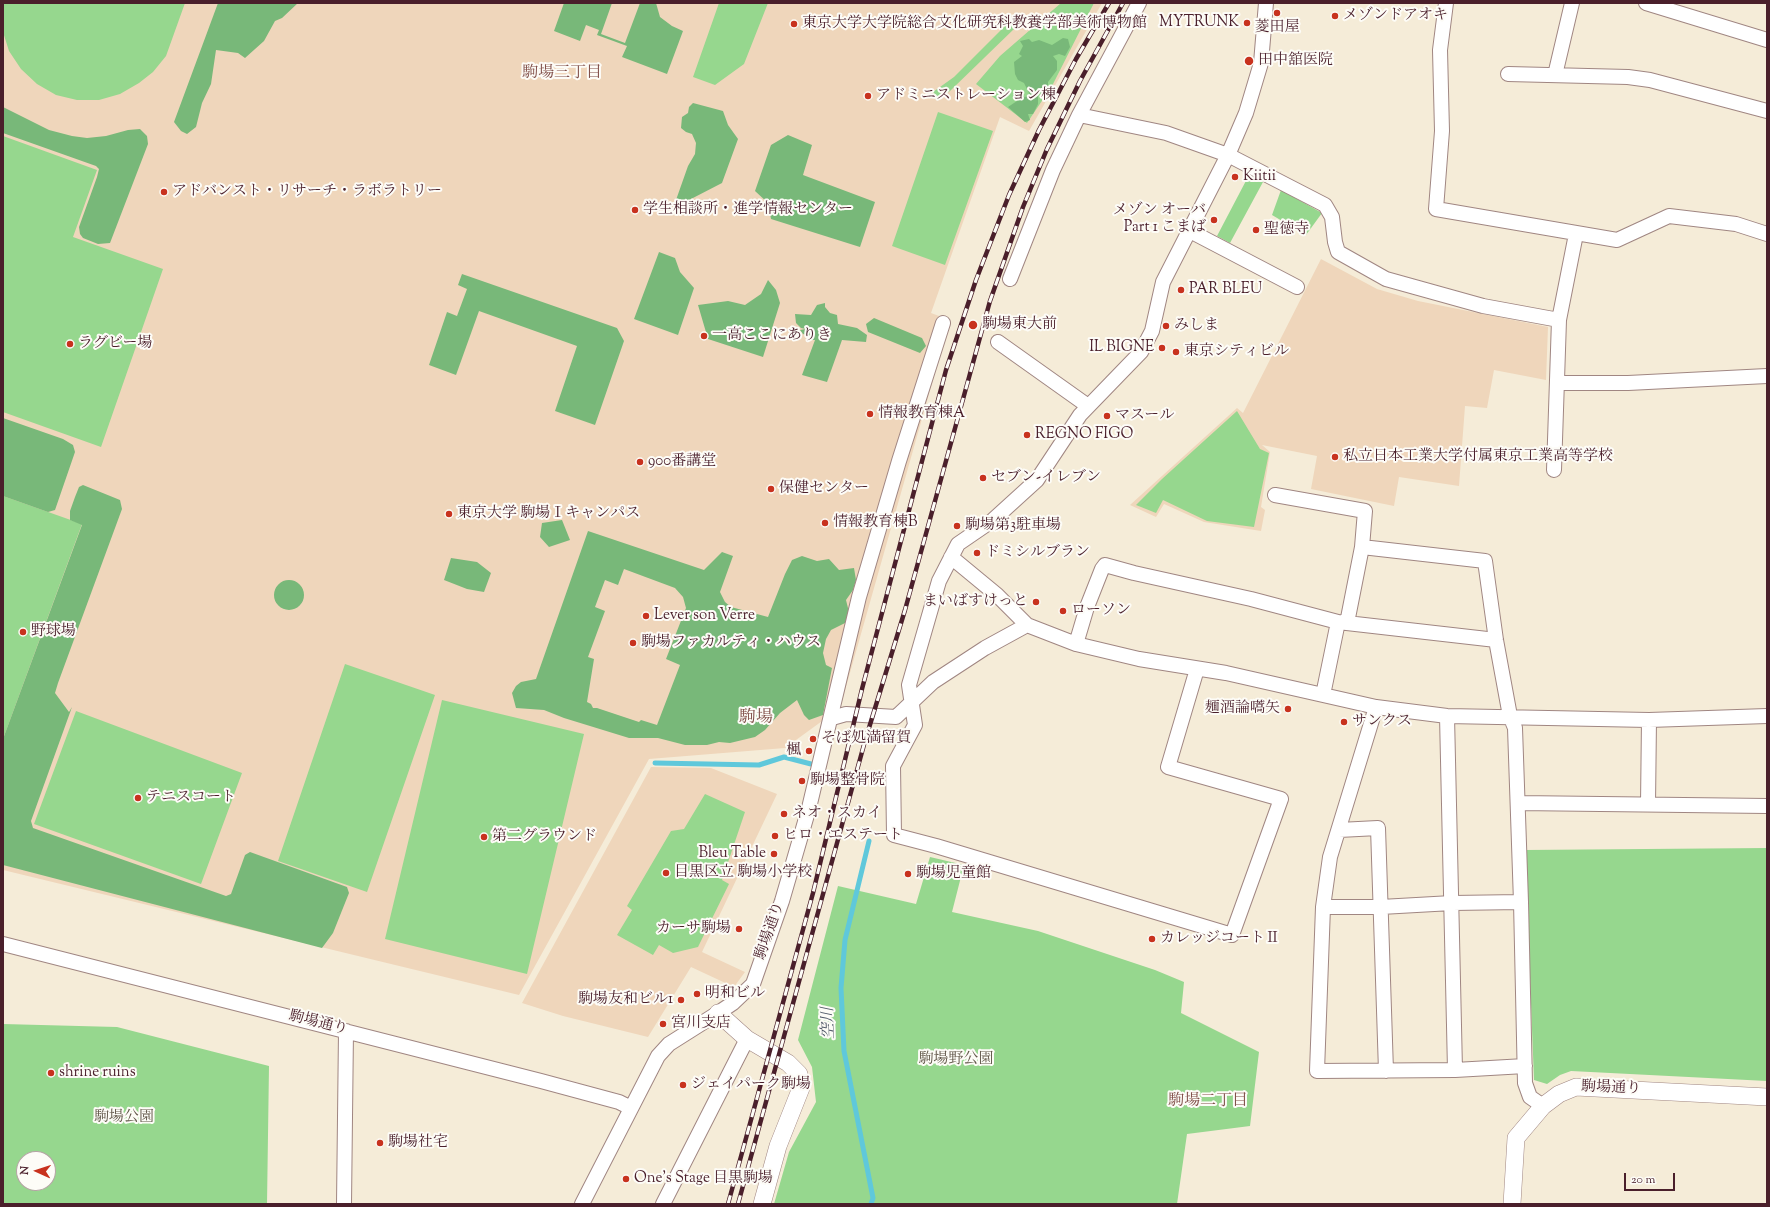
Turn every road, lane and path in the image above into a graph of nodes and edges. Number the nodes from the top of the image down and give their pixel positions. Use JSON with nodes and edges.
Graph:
{"nodes":[{"id":1,"x":1139,"y":3,"type":"edge"},
{"id":2,"x":1266,"y":3,"type":"edge"},
{"id":3,"x":1446,"y":3,"type":"edge"},
{"id":4,"x":1572,"y":3,"type":"edge"},
{"id":5,"x":1646,"y":3,"type":"edge"},
{"id":6,"x":1767,"y":40,"type":"edge"},
{"id":7,"x":1508,"y":74,"type":"dead end"},
{"id":8,"x":1556,"y":75,"type":"junction"},
{"id":9,"x":1767,"y":111,"type":"edge"},
{"id":10,"x":1079,"y":115,"type":"junction"},
{"id":11,"x":1228,"y":155,"type":"junction"},
{"id":12,"x":1190,"y":231,"type":"junction"},
{"id":13,"x":1576,"y":234,"type":"junction"},
{"id":14,"x":1767,"y":234,"type":"edge"},
{"id":15,"x":1010,"y":279,"type":"dead end"},
{"id":16,"x":1297,"y":287,"type":"dead end"},
{"id":17,"x":1559,"y":320,"type":"junction"},
{"id":18,"x":943,"y":323,"type":"dead end"},
{"id":19,"x":998,"y":342,"type":"dead end"},
{"id":20,"x":1767,"y":376,"type":"edge"},
{"id":21,"x":1558,"y":383,"type":"junction"},
{"id":22,"x":1088,"y":406,"type":"junction"},
{"id":23,"x":1554,"y":470,"type":"dead end"},
{"id":24,"x":1275,"y":496,"type":"dead end"},
{"id":25,"x":1362,"y":548,"type":"junction"},
{"id":26,"x":951,"y":557,"type":"junction"},
{"id":27,"x":1343,"y":622,"type":"junction"},
{"id":28,"x":1027,"y":625,"type":"junction"},
{"id":29,"x":1496,"y":640,"type":"junction"},
{"id":30,"x":1076,"y":644,"type":"junction"},
{"id":31,"x":1197,"y":669,"type":"junction"},
{"id":32,"x":1324,"y":695,"type":"junction"},
{"id":33,"x":912,"y":703,"type":"junction"},
{"id":34,"x":1376,"y":707,"type":"junction"},
{"id":35,"x":1448,"y":716,"type":"junction"},
{"id":36,"x":1510,"y":716,"type":"junction"},
{"id":37,"x":1767,"y":716,"type":"edge"},
{"id":38,"x":832,"y":718,"type":"junction"},
{"id":39,"x":1649,"y":720,"type":"junction"},
{"id":40,"x":1518,"y":803,"type":"junction"},
{"id":41,"x":1648,"y":804,"type":"junction"},
{"id":42,"x":1767,"y":806,"type":"edge"},
{"id":43,"x":1339,"y":830,"type":"junction"},
{"id":44,"x":1452,"y":902,"type":"junction"},
{"id":45,"x":1521,"y":902,"type":"junction"},
{"id":46,"x":1324,"y":907,"type":"junction"},
{"id":47,"x":1381,"y":907,"type":"junction"},
{"id":48,"x":3,"y":944,"type":"edge"},
{"id":49,"x":718,"y":1013,"type":"junction"},
{"id":50,"x":346,"y":1031,"type":"junction"},
{"id":51,"x":747,"y":1039,"type":"junction"},
{"id":52,"x":1525,"y":1066,"type":"junction"},
{"id":53,"x":1455,"y":1070,"type":"junction"},
{"id":54,"x":1386,"y":1071,"type":"junction"},
{"id":55,"x":1767,"y":1097,"type":"edge"},
{"id":56,"x":1543,"y":1106,"type":"junction"},
{"id":57,"x":631,"y":1108,"type":"junction"},
{"id":58,"x":344,"y":1204,"type":"edge"},
{"id":59,"x":582,"y":1204,"type":"edge"},
{"id":60,"x":663,"y":1204,"type":"edge"},
{"id":61,"x":762,"y":1204,"type":"edge"},
{"id":62,"x":1512,"y":1204,"type":"edge"}],
"edges":[{"from":1,"to":10,"type":"street"},
{"from":2,"to":11,"type":"street"},
{"from":3,"to":13,"type":"street"},
{"from":4,"to":8,"type":"street"},
{"from":5,"to":6,"type":"street"},
{"from":7,"to":8,"type":"street"},
{"from":8,"to":9,"type":"street"},
{"from":10,"to":11,"type":"street"},
{"from":10,"to":15,"type":"street"},
{"from":11,"to":12,"type":"street"},
{"from":11,"to":17,"type":"street"},
{"from":12,"to":16,"type":"street"},
{"from":12,"to":22,"type":"street"},
{"from":13,"to":14,"type":"street"},
{"from":13,"to":17,"type":"street"},
{"from":17,"to":21,"type":"street"},
{"from":18,"to":38,"type":"street","name":"駒場通り"},
{"from":19,"to":22,"type":"street"},
{"from":20,"to":21,"type":"street"},
{"from":21,"to":23,"type":"street"},
{"from":22,"to":26,"type":"street"},
{"from":24,"to":25,"type":"street"},
{"from":25,"to":27,"type":"street"},
{"from":25,"to":29,"type":"street"},
{"from":26,"to":28,"type":"street"},
{"from":26,"to":33,"type":"street"},
{"from":27,"to":29,"type":"street"},
{"from":27,"to":30,"type":"street"},
{"from":27,"to":32,"type":"street"},
{"from":28,"to":30,"type":"street"},
{"from":28,"to":33,"type":"street"},
{"from":29,"to":36,"type":"street"},
{"from":30,"to":31,"type":"street"},
{"from":31,"to":32,"type":"street"},
{"from":31,"to":33,"type":"street"},
{"from":32,"to":34,"type":"street"},
{"from":33,"to":38,"type":"street"},
{"from":34,"to":35,"type":"street"},
{"from":34,"to":43,"type":"street"},
{"from":35,"to":36,"type":"street"},
{"from":35,"to":44,"type":"street"},
{"from":36,"to":39,"type":"street"},
{"from":36,"to":40,"type":"street"},
{"from":37,"to":39,"type":"street"},
{"from":38,"to":49,"type":"street","name":"駒場通り"},
{"from":39,"to":41,"type":"street"},
{"from":40,"to":41,"type":"street"},
{"from":40,"to":45,"type":"street"},
{"from":41,"to":42,"type":"street"},
{"from":43,"to":46,"type":"street"},
{"from":43,"to":47,"type":"street"},
{"from":44,"to":45,"type":"street"},
{"from":44,"to":47,"type":"street"},
{"from":44,"to":53,"type":"street"},
{"from":45,"to":52,"type":"street"},
{"from":46,"to":47,"type":"street"},
{"from":46,"to":54,"type":"street"},
{"from":47,"to":54,"type":"street"},
{"from":48,"to":50,"type":"street","name":"駒場通り"},
{"from":49,"to":51,"type":"street"},
{"from":49,"to":57,"type":"street","name":"駒場通り"},
{"from":50,"to":57,"type":"street","name":"駒場通り"},
{"from":50,"to":58,"type":"street"},
{"from":51,"to":60,"type":"street"},
{"from":51,"to":61,"type":"street"},
{"from":52,"to":53,"type":"street"},
{"from":52,"to":56,"type":"street"},
{"from":53,"to":54,"type":"street"},
{"from":55,"to":56,"type":"street","name":"駒場通り"},
{"from":56,"to":62,"type":"street","name":"駒場通り"},
{"from":57,"to":59,"type":"street","name":"駒場通り"}]}
